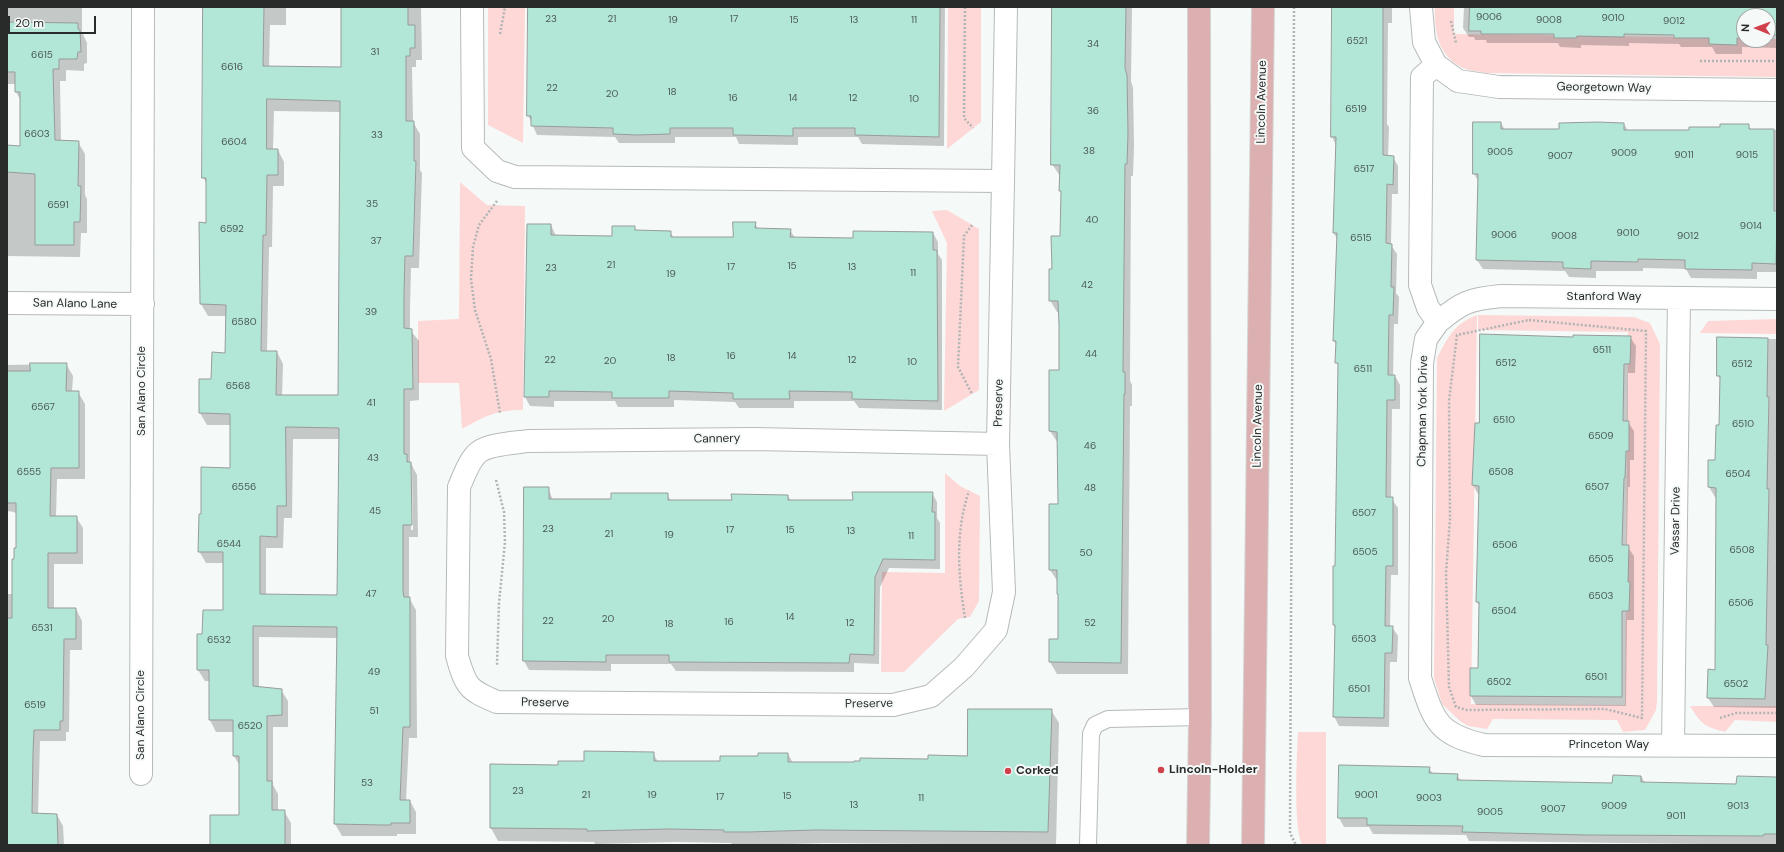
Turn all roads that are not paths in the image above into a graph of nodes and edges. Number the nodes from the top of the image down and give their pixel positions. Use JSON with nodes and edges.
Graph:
{"nodes":[{"id":1,"x":143,"y":7,"type":"edge"},
{"id":2,"x":472,"y":7,"type":"edge"},
{"id":3,"x":1006,"y":7,"type":"edge"},
{"id":4,"x":1199,"y":7,"type":"edge"},
{"id":5,"x":1263,"y":7,"type":"edge"},
{"id":6,"x":1421,"y":7,"type":"edge"},
{"id":7,"x":1436,"y":65,"type":"junction"},
{"id":8,"x":1777,"y":90,"type":"edge"},
{"id":9,"x":1003,"y":181,"type":"junction"},
{"id":10,"x":1679,"y":298,"type":"junction"},
{"id":11,"x":1777,"y":299,"type":"edge"},
{"id":12,"x":7,"y":303,"type":"edge"},
{"id":13,"x":143,"y":304,"type":"junction"},
{"id":14,"x":1438,"y":322,"type":"junction"},
{"id":15,"x":998,"y":444,"type":"junction"},
{"id":16,"x":459,"y":487,"type":"joint"},
{"id":17,"x":1200,"y":717,"type":"junction"},
{"id":18,"x":1445,"y":729,"type":"joint"},
{"id":19,"x":1673,"y":745,"type":"junction"},
{"id":20,"x":1777,"y":746,"type":"edge"},
{"id":21,"x":141,"y":774,"type":"dead end"},
{"id":22,"x":1088,"y":845,"type":"edge"},
{"id":23,"x":1198,"y":845,"type":"edge"},
{"id":24,"x":1253,"y":845,"type":"edge"}],
"edges":[{"from":1,"to":13,"type":"street","name":"San Alano Circle"},
{"from":2,"to":9,"type":"street"},
{"from":3,"to":9,"type":"street","name":"Preserve"},
{"from":4,"to":17,"type":"main road"},
{"from":5,"to":24,"type":"main road","name":"Lincoln Avenue"},
{"from":6,"to":7,"type":"street"},
{"from":7,"to":8,"type":"street","name":"Georgetown Way"},
{"from":7,"to":14,"type":"street"},
{"from":9,"to":15,"type":"street","name":"Preserve"},
{"from":10,"to":11,"type":"street","name":"Stanford Way"},
{"from":10,"to":14,"type":"street","name":"Stanford Way"},
{"from":10,"to":19,"type":"street","name":"Vassar Drive"},
{"from":12,"to":13,"type":"street","name":"San Alano Lane"},
{"from":13,"to":21,"type":"street","name":"San Alano Circle"},
{"from":14,"to":18,"type":"street","name":"Chapman York Drive"},
{"from":15,"to":16,"type":"street","name":"Cannery"},
{"from":15,"to":16,"type":"street","name":"Preserve"},
{"from":17,"to":22,"type":"lane"},
{"from":17,"to":23,"type":"main road"},
{"from":18,"to":19,"type":"street","name":"Princeton Way"},
{"from":19,"to":20,"type":"street","name":"Princeton Way"}]}
